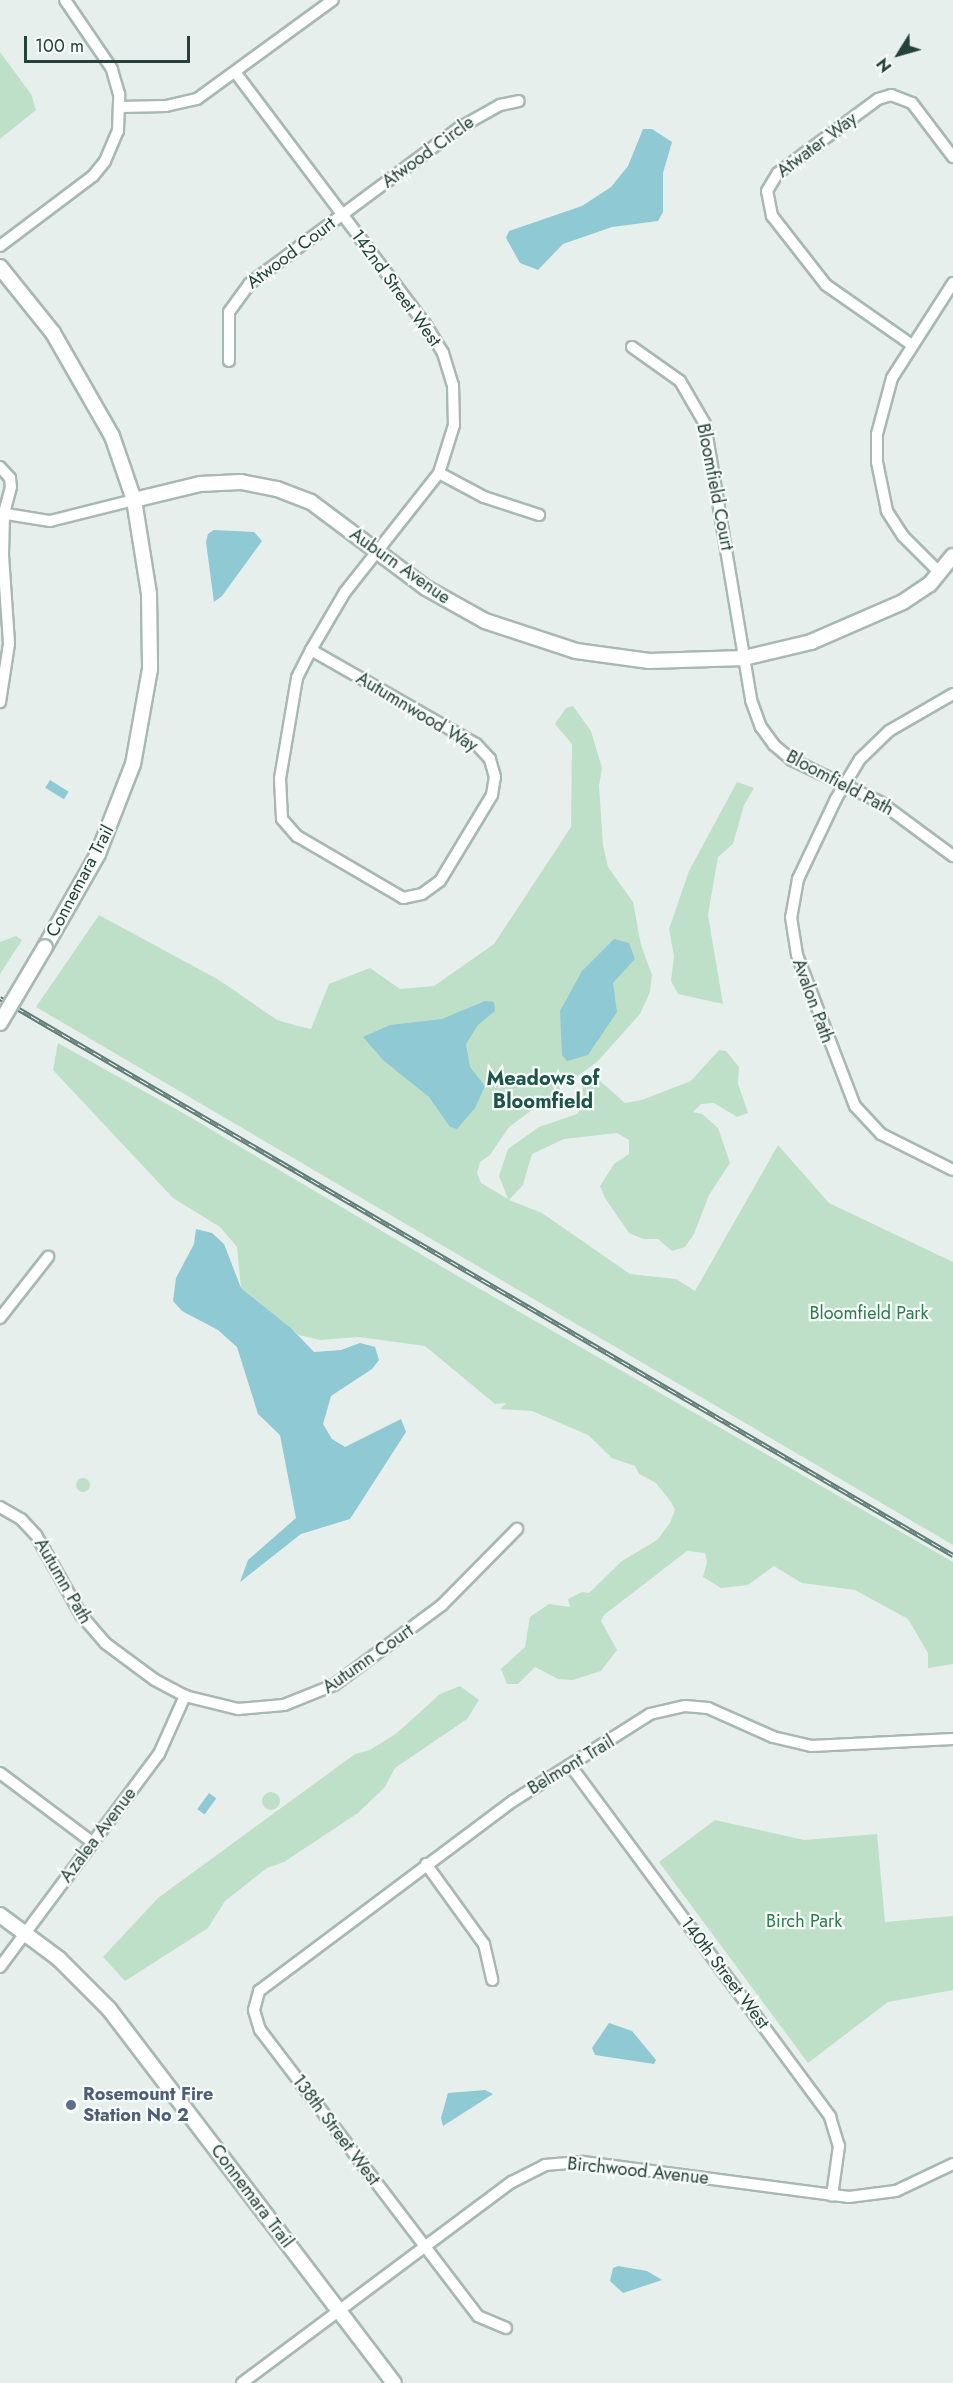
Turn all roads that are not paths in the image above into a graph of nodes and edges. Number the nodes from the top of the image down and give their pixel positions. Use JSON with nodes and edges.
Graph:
{"nodes":[{"id":1,"x":65,"y":0,"type":"edge"},
{"id":2,"x":333,"y":0,"type":"edge"},
{"id":3,"x":235,"y":72,"type":"junction"},
{"id":4,"x":519,"y":101,"type":"dead end"},
{"id":5,"x":120,"y":107,"type":"junction"},
{"id":6,"x":953,"y":157,"type":"edge"},
{"id":7,"x":342,"y":214,"type":"junction"},
{"id":8,"x":0,"y":246,"type":"edge"},
{"id":9,"x":0,"y":267,"type":"edge"},
{"id":10,"x":953,"y":283,"type":"edge"},
{"id":11,"x":912,"y":345,"type":"junction"},
{"id":12,"x":632,"y":347,"type":"dead end"},
{"id":13,"x":230,"y":361,"type":"dead end"},
{"id":14,"x":0,"y":467,"type":"edge"},
{"id":15,"x":439,"y":473,"type":"junction"},
{"id":16,"x":134,"y":500,"type":"junction"},
{"id":17,"x":2,"y":514,"type":"edge"},
{"id":18,"x":539,"y":514,"type":"dead end"},
{"id":19,"x":376,"y":551,"type":"junction"},
{"id":20,"x":953,"y":556,"type":"edge"},
{"id":21,"x":940,"y":573,"type":"junction"},
{"id":22,"x":311,"y":650,"type":"junction"},
{"id":23,"x":744,"y":658,"type":"junction"},
{"id":24,"x":953,"y":694,"type":"edge"},
{"id":25,"x":0,"y":702,"type":"edge"},
{"id":26,"x":845,"y":783,"type":"junction"},
{"id":27,"x":282,"y":819,"type":"joint"},
{"id":28,"x":953,"y":856,"type":"edge"},
{"id":29,"x":0,"y":1023,"type":"edge"},
{"id":30,"x":953,"y":1170,"type":"edge"},
{"id":31,"x":48,"y":1257,"type":"dead end"},
{"id":32,"x":0,"y":1318,"type":"edge"},
{"id":33,"x":0,"y":1507,"type":"edge"},
{"id":34,"x":517,"y":1529,"type":"dead end"},
{"id":35,"x":185,"y":1696,"type":"junction"},
{"id":36,"x":953,"y":1739,"type":"edge"},
{"id":37,"x":570,"y":1765,"type":"junction"},
{"id":38,"x":0,"y":1773,"type":"edge"},
{"id":39,"x":92,"y":1842,"type":"junction"},
{"id":40,"x":426,"y":1864,"type":"junction"},
{"id":41,"x":0,"y":1915,"type":"edge"},
{"id":42,"x":25,"y":1933,"type":"junction"},
{"id":43,"x":0,"y":1967,"type":"edge"},
{"id":44,"x":492,"y":1980,"type":"dead end"},
{"id":45,"x":254,"y":2010,"type":"joint"},
{"id":46,"x":953,"y":2164,"type":"edge"},
{"id":47,"x":832,"y":2196,"type":"junction"},
{"id":48,"x":425,"y":2248,"type":"junction"},
{"id":49,"x":339,"y":2311,"type":"junction"},
{"id":50,"x":506,"y":2328,"type":"dead end"},
{"id":51,"x":256,"y":2379,"type":"edge"},
{"id":52,"x":242,"y":2383,"type":"edge"},
{"id":53,"x":394,"y":2383,"type":"edge"}],
"edges":[{"from":1,"to":5,"type":"street"},
{"from":2,"to":3,"type":"street"},
{"from":3,"to":5,"type":"street"},
{"from":3,"to":7,"type":"street","name":"142nd Street West"},
{"from":4,"to":7,"type":"street","name":"Atwood Circle"},
{"from":5,"to":8,"type":"street"},
{"from":6,"to":11,"type":"street","name":"Atwater Way"},
{"from":7,"to":13,"type":"street","name":"Atwood Court"},
{"from":7,"to":15,"type":"street","name":"142nd Street West"},
{"from":9,"to":16,"type":"street","name":"Connemara Trail"},
{"from":10,"to":11,"type":"street"},
{"from":11,"to":21,"type":"street"},
{"from":12,"to":23,"type":"street","name":"Bloomfield Court"},
{"from":14,"to":17,"type":"street"},
{"from":15,"to":18,"type":"street"},
{"from":15,"to":19,"type":"street","name":"142nd Street West"},
{"from":16,"to":17,"type":"street","name":"Auburn Avenue"},
{"from":16,"to":19,"type":"street","name":"Auburn Avenue"},
{"from":16,"to":29,"type":"street","name":"Connemara Trail","bridge":true},
{"from":17,"to":25,"type":"street"},
{"from":19,"to":22,"type":"street","name":"142nd Street West"},
{"from":19,"to":23,"type":"street","name":"Auburn Avenue"},
{"from":20,"to":21,"type":"street","name":"Auburn Avenue"},
{"from":21,"to":23,"type":"street","name":"Auburn Avenue"},
{"from":22,"to":27,"type":"street","name":"142nd Street West"},
{"from":22,"to":27,"type":"street","name":"Autumnwood Way"},
{"from":23,"to":26,"type":"street","name":"Bloomfield Path"},
{"from":24,"to":26,"type":"street","name":"Avalon Path"},
{"from":26,"to":28,"type":"street","name":"Bloomfield Path"},
{"from":26,"to":30,"type":"street","name":"Avalon Path"},
{"from":31,"to":32,"type":"street"},
{"from":33,"to":35,"type":"street","name":"Autumn Path"},
{"from":34,"to":35,"type":"street","name":"Autumn Court"},
{"from":35,"to":39,"type":"street","name":"Azalea Avenue"},
{"from":36,"to":37,"type":"street","name":"Belmont Trail"},
{"from":37,"to":40,"type":"street","name":"Belmont Trail"},
{"from":37,"to":47,"type":"street","name":"140th Street West"},
{"from":38,"to":39,"type":"street"},
{"from":39,"to":42,"type":"street","name":"Azalea Avenue"},
{"from":40,"to":44,"type":"street"},
{"from":40,"to":45,"type":"street","name":"Belmont Trail"},
{"from":41,"to":42,"type":"street","name":"Connemara Trail"},
{"from":42,"to":43,"type":"street","name":"Azalea Avenue"},
{"from":42,"to":49,"type":"street","name":"Connemara Trail"},
{"from":45,"to":48,"type":"street","name":"138th Street West"},
{"from":46,"to":47,"type":"street","name":"Birchwood Avenue"},
{"from":47,"to":48,"type":"street","name":"Birchwood Avenue"},
{"from":48,"to":49,"type":"street","name":"Birchwood Avenue"},
{"from":48,"to":50,"type":"street","name":"138th Street West"},
{"from":49,"to":51,"type":"street","name":"Birchwood Avenue"},
{"from":49,"to":53,"type":"street","name":"Connemara Trail"},
{"from":51,"to":52,"type":"street","name":"Birchwood Avenue"}]}
